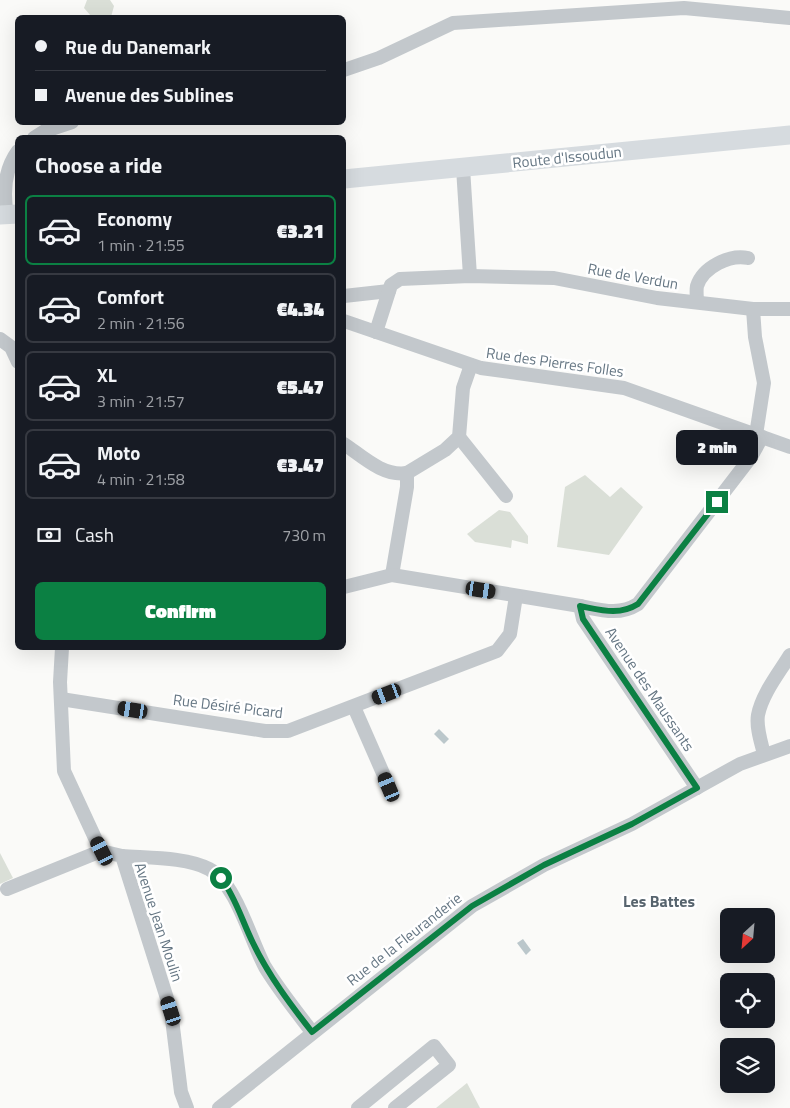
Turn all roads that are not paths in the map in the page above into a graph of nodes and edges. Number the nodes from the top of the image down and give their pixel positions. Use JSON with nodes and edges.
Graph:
{"nodes":[{"id":1,"x":790,"y":18,"type":"edge"},
{"id":2,"x":346,"y":69,"type":"edge"},
{"id":3,"x":60,"y":125,"type":"edge"},
{"id":4,"x":41,"y":130,"type":"edge"},
{"id":5,"x":790,"y":135,"type":"edge"},
{"id":6,"x":15,"y":158,"type":"edge"},
{"id":7,"x":463,"y":168,"type":"junction"},
{"id":8,"x":346,"y":179,"type":"edge"},
{"id":9,"x":8,"y":215,"type":"edge"},
{"id":10,"x":748,"y":258,"type":"dead end"},
{"id":11,"x":470,"y":276,"type":"junction"},
{"id":12,"x":388,"y":291,"type":"junction"},
{"id":13,"x":346,"y":296,"type":"edge"},
{"id":14,"x":697,"y":302,"type":"junction"},
{"id":15,"x":753,"y":309,"type":"junction"},
{"id":16,"x":790,"y":309,"type":"edge"},
{"id":17,"x":346,"y":322,"type":"edge"},
{"id":18,"x":376,"y":332,"type":"junction"},
{"id":19,"x":0,"y":339,"type":"edge"},
{"id":20,"x":15,"y":356,"type":"edge"},
{"id":21,"x":471,"y":365,"type":"junction"},
{"id":22,"x":759,"y":436,"type":"junction"},
{"id":23,"x":460,"y":437,"type":"junction"},
{"id":24,"x":346,"y":445,"type":"edge"},
{"id":25,"x":790,"y":447,"type":"edge"},
{"id":26,"x":407,"y":472,"type":"junction"},
{"id":27,"x":506,"y":496,"type":"dead end"},
{"id":28,"x":392,"y":575,"type":"junction"},
{"id":29,"x":346,"y":586,"type":"edge"},
{"id":30,"x":516,"y":596,"type":"junction"},
{"id":31,"x":580,"y":606,"type":"junction"},
{"id":32,"x":62,"y":650,"type":"edge"},
{"id":33,"x":790,"y":655,"type":"edge"},
{"id":34,"x":61,"y":699,"type":"junction"},
{"id":35,"x":354,"y":707,"type":"junction"},
{"id":36,"x":790,"y":746,"type":"edge"},
{"id":37,"x":764,"y":754,"type":"junction"},
{"id":38,"x":389,"y":787,"type":"dead end"},
{"id":39,"x":697,"y":788,"type":"junction"},
{"id":40,"x":102,"y":851,"type":"junction"},
{"id":41,"x":122,"y":856,"type":"junction"},
{"id":42,"x":7,"y":889,"type":"dead end"},
{"id":43,"x":312,"y":1032,"type":"junction"},
{"id":44,"x":187,"y":1108,"type":"edge"},
{"id":45,"x":219,"y":1108,"type":"edge"},
{"id":46,"x":358,"y":1108,"type":"edge"},
{"id":47,"x":396,"y":1108,"type":"edge"}],
"edges":[{"from":1,"to":2,"type":"street"},
{"from":3,"to":4,"type":"street"},
{"from":5,"to":7,"type":"main road","name":"Route d'Issoudun"},
{"from":6,"to":9,"type":"street"},
{"from":7,"to":8,"type":"main road","name":"Route d'Issoudun"},
{"from":7,"to":11,"type":"street"},
{"from":10,"to":14,"type":"street"},
{"from":11,"to":12,"type":"street","name":"Rue de Verdun"},
{"from":11,"to":14,"type":"street","name":"Rue de Verdun"},
{"from":12,"to":13,"type":"street","name":"Rue de Verdun"},
{"from":12,"to":18,"type":"street"},
{"from":14,"to":15,"type":"street","name":"Rue de Verdun"},
{"from":15,"to":16,"type":"street","name":"Rue de Verdun"},
{"from":15,"to":22,"type":"street"},
{"from":17,"to":18,"type":"street","name":"Rue des Pierres Folles"},
{"from":18,"to":21,"type":"street","name":"Rue des Pierres Folles"},
{"from":19,"to":20,"type":"street"},
{"from":21,"to":22,"type":"street","name":"Rue des Pierres Folles"},
{"from":21,"to":23,"type":"street"},
{"from":22,"to":25,"type":"street","name":"Rue des Pierres Folles"},
{"from":22,"to":31,"type":"street"},
{"from":23,"to":26,"type":"street"},
{"from":23,"to":27,"type":"street"},
{"from":24,"to":26,"type":"street"},
{"from":26,"to":28,"type":"street"},
{"from":28,"to":29,"type":"street"},
{"from":28,"to":30,"type":"street"},
{"from":30,"to":31,"type":"street"},
{"from":30,"to":35,"type":"street","name":"Rue Désiré Picard"},
{"from":31,"to":39,"type":"street","name":"Avenue des Maussants"},
{"from":32,"to":34,"type":"street"},
{"from":33,"to":37,"type":"street"},
{"from":34,"to":35,"type":"street","name":"Rue Désiré Picard"},
{"from":34,"to":40,"type":"street"},
{"from":35,"to":38,"type":"street"},
{"from":36,"to":37,"type":"street","name":"Rue de la Fleuranderie"},
{"from":37,"to":39,"type":"street","name":"Rue de la Fleuranderie"},
{"from":39,"to":43,"type":"street","name":"Rue de la Fleuranderie"},
{"from":40,"to":41,"type":"street","name":"Avenue Jean Moulin"},
{"from":40,"to":42,"type":"street"},
{"from":41,"to":43,"type":"street"},
{"from":41,"to":44,"type":"street","name":"Avenue Jean Moulin"},
{"from":43,"to":45,"type":"street","name":"Rue de la Fleuranderie"},
{"from":46,"to":47,"type":"street"}]}
